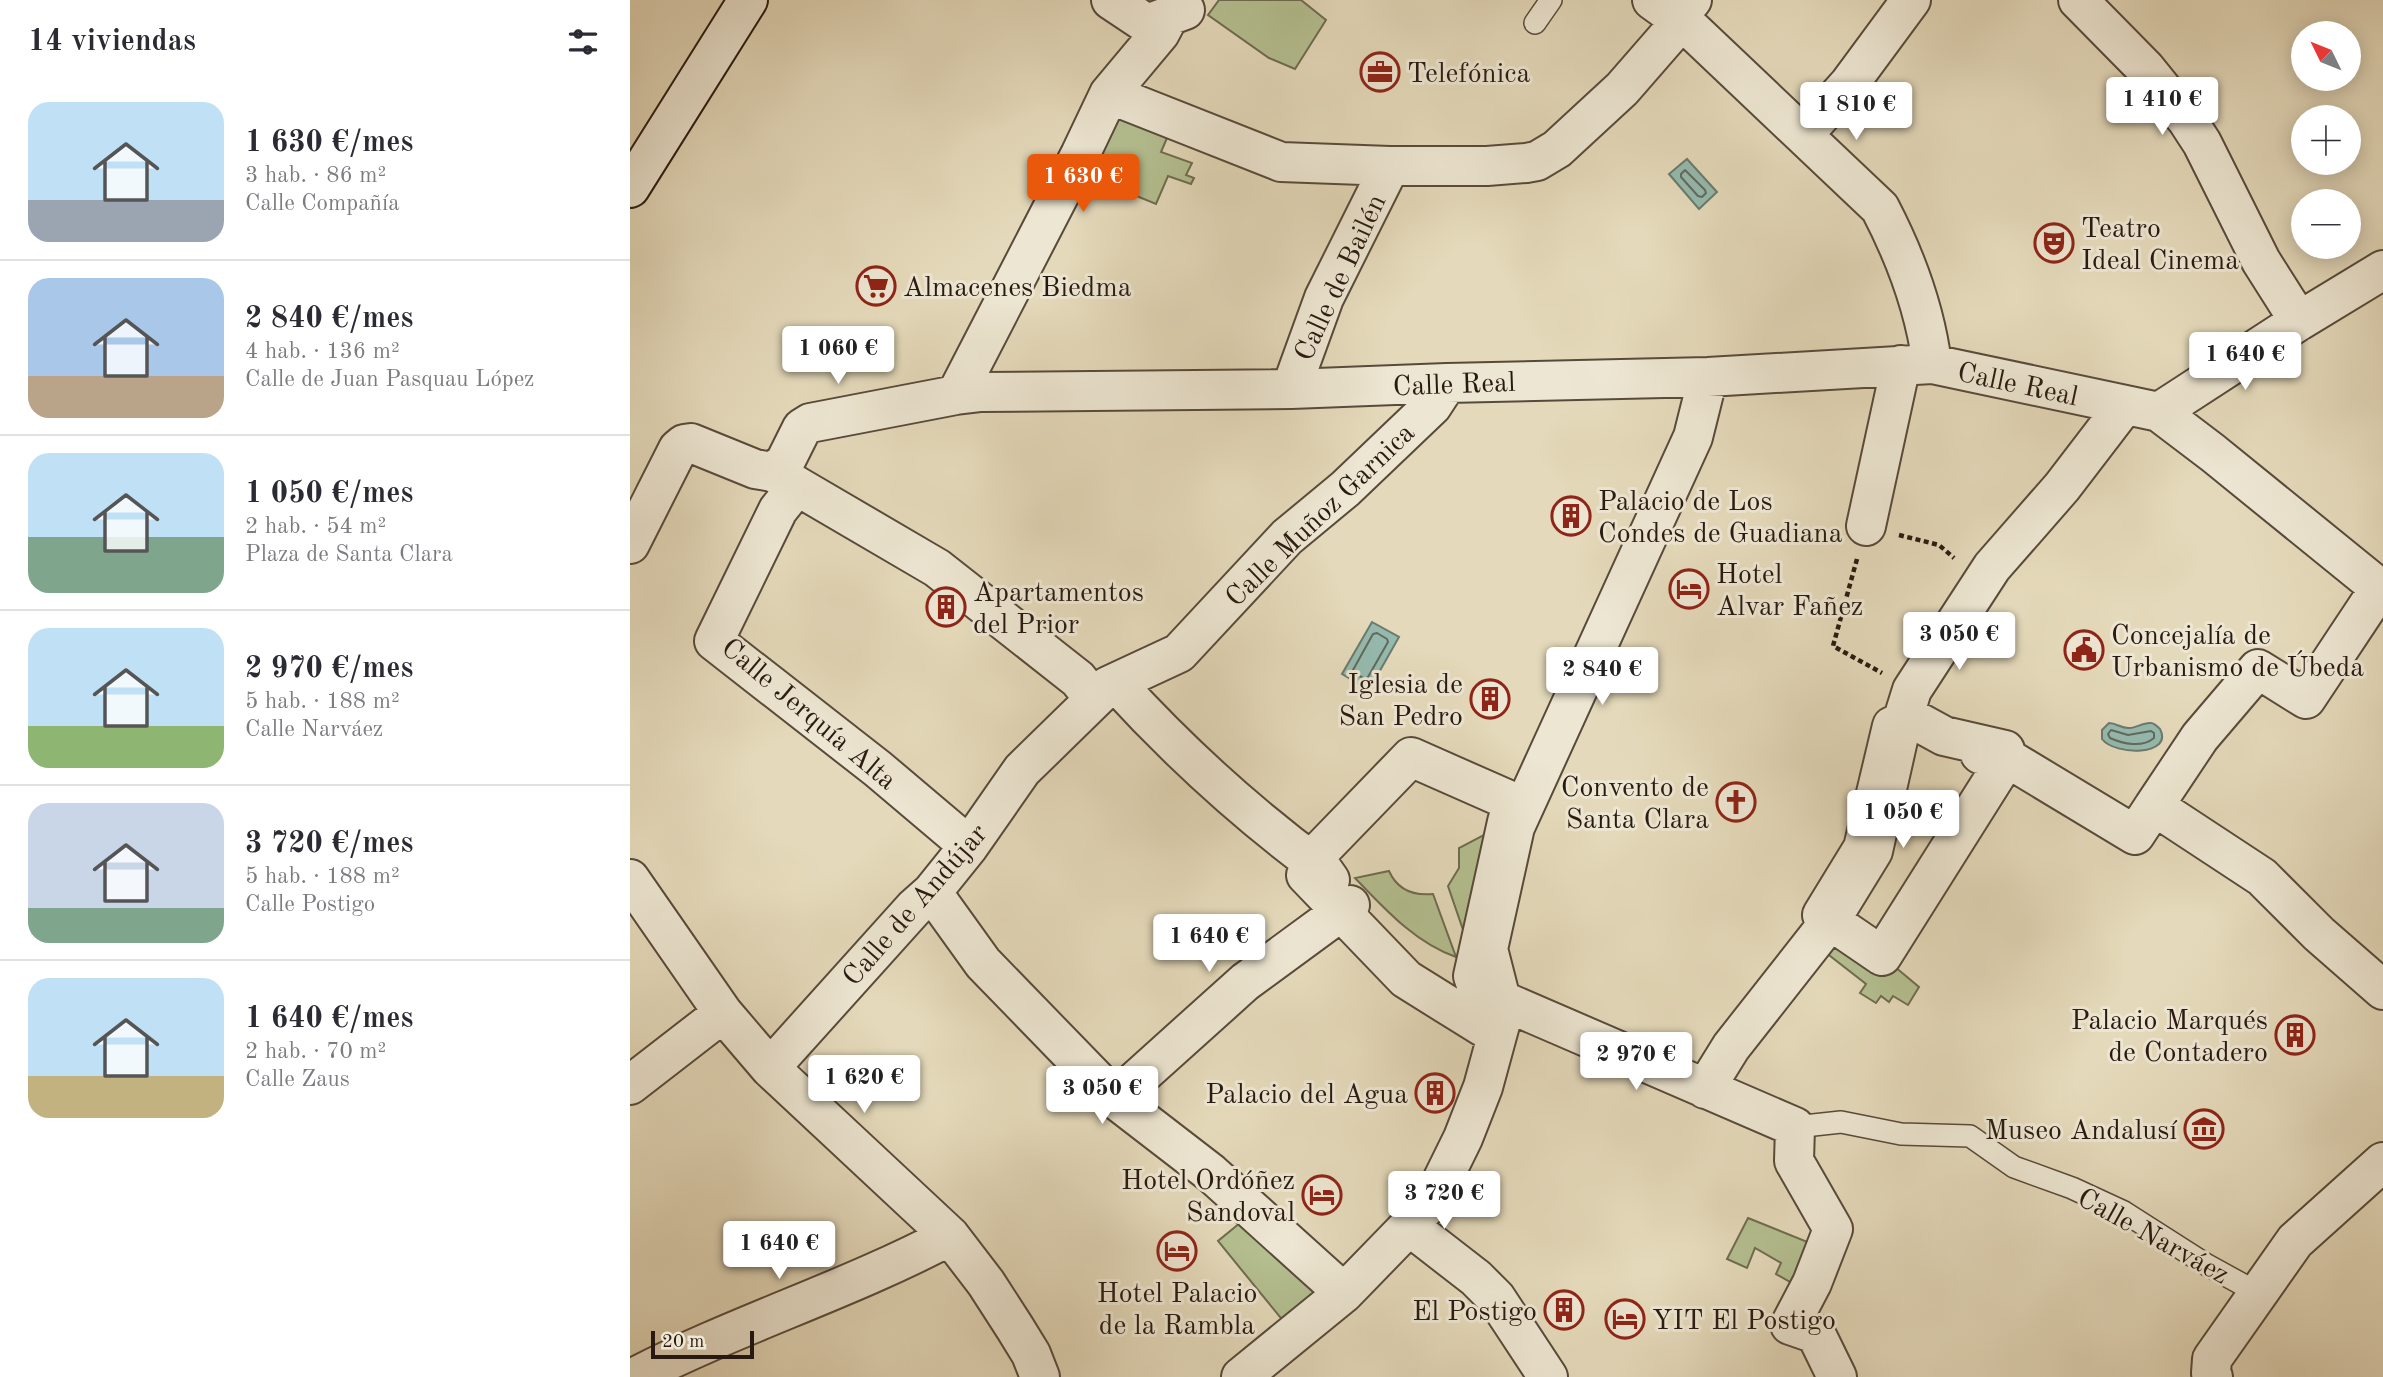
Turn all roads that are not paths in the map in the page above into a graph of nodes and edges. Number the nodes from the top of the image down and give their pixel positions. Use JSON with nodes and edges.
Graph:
{"nodes":[{"id":1,"x":748,"y":0,"type":"edge"},
{"id":2,"x":1111,"y":0,"type":"edge"},
{"id":3,"x":1207,"y":0,"type":"edge"},
{"id":4,"x":1551,"y":0,"type":"edge"},
{"id":5,"x":1911,"y":0,"type":"edge"},
{"id":6,"x":2078,"y":0,"type":"edge"},
{"id":7,"x":1166,"y":5,"type":"edge"},
{"id":8,"x":1674,"y":7,"type":"edge"},
{"id":9,"x":1535,"y":23,"type":"dead end"},
{"id":10,"x":1109,"y":94,"type":"junction"},
{"id":11,"x":1804,"y":134,"type":"junction"},
{"id":12,"x":1390,"y":166,"type":"junction"},
{"id":13,"x":630,"y":188,"type":"edge"},
{"id":14,"x":2383,"y":270,"type":"edge"},
{"id":15,"x":2299,"y":321,"type":"junction"},
{"id":16,"x":1916,"y":364,"type":"junction"},
{"id":17,"x":1709,"y":377,"type":"junction"},
{"id":18,"x":1447,"y":383,"type":"junction"},
{"id":19,"x":1291,"y":389,"type":"junction"},
{"id":20,"x":956,"y":394,"type":"junction"},
{"id":21,"x":2142,"y":409,"type":"junction"},
{"id":22,"x":785,"y":479,"type":"junction"},
{"id":23,"x":1866,"y":526,"type":"road end"},
{"id":24,"x":630,"y":544,"type":"edge"},
{"id":25,"x":2381,"y":590,"type":"edge"},
{"id":26,"x":1105,"y":691,"type":"junction"},
{"id":27,"x":1904,"y":719,"type":"junction"},
{"id":28,"x":2004,"y":757,"type":"junction"},
{"id":29,"x":2154,"y":806,"type":"junction"},
{"id":30,"x":1511,"y":825,"type":"junction"},
{"id":31,"x":969,"y":846,"type":"junction"},
{"id":32,"x":1318,"y":867,"type":"junction"},
{"id":33,"x":630,"y":879,"type":"edge"},
{"id":34,"x":932,"y":892,"type":"junction"},
{"id":35,"x":1345,"y":909,"type":"junction"},
{"id":36,"x":1830,"y":921,"type":"junction"},
{"id":37,"x":2383,"y":990,"type":"edge"},
{"id":38,"x":1495,"y":1011,"type":"junction"},
{"id":39,"x":723,"y":1013,"type":"junction"},
{"id":40,"x":770,"y":1068,"type":"junction"},
{"id":41,"x":630,"y":1085,"type":"edge"},
{"id":42,"x":1705,"y":1089,"type":"junction"},
{"id":43,"x":1115,"y":1099,"type":"junction"},
{"id":44,"x":1795,"y":1127,"type":"junction"},
{"id":45,"x":2383,"y":1162,"type":"edge"},
{"id":46,"x":1409,"y":1226,"type":"junction"},
{"id":47,"x":950,"y":1236,"type":"junction"},
{"id":48,"x":1345,"y":1293,"type":"junction"},
{"id":49,"x":2258,"y":1293,"type":"junction"},
{"id":50,"x":1249,"y":1375,"type":"edge"},
{"id":51,"x":635,"y":1377,"type":"edge"},
{"id":52,"x":1040,"y":1377,"type":"edge"},
{"id":53,"x":1548,"y":1377,"type":"edge"},
{"id":54,"x":1837,"y":1377,"type":"edge"},
{"id":55,"x":2213,"y":1377,"type":"edge"}],
"edges":[{"from":1,"to":13,"type":"street"},
{"from":2,"to":7,"type":"street"},
{"from":3,"to":7,"type":"street"},
{"from":4,"to":9,"type":"lane"},
{"from":5,"to":11,"type":"street"},
{"from":6,"to":15,"type":"street"},
{"from":7,"to":10,"type":"street"},
{"from":8,"to":11,"type":"street"},
{"from":8,"to":12,"type":"street"},
{"from":10,"to":12,"type":"street"},
{"from":10,"to":20,"type":"street"},
{"from":11,"to":16,"type":"street"},
{"from":12,"to":19,"type":"street","name":"Calle de Bailén"},
{"from":14,"to":15,"type":"street"},
{"from":15,"to":21,"type":"street"},
{"from":16,"to":17,"type":"street","name":"Calle Real"},
{"from":16,"to":21,"type":"street","name":"Calle Real"},
{"from":16,"to":23,"type":"street"},
{"from":17,"to":18,"type":"street","name":"Calle Real"},
{"from":17,"to":30,"type":"street"},
{"from":18,"to":19,"type":"street","name":"Calle Real"},
{"from":18,"to":26,"type":"street","name":"Calle Muñoz Garnica"},
{"from":19,"to":20,"type":"street","name":"Calle Real"},
{"from":20,"to":22,"type":"street","name":"Calle Real"},
{"from":21,"to":25,"type":"street"},
{"from":21,"to":27,"type":"street"},
{"from":22,"to":24,"type":"street"},
{"from":22,"to":26,"type":"street"},
{"from":22,"to":31,"type":"street","name":"Calle Jerquía Alta"},
{"from":25,"to":29,"type":"street"},
{"from":26,"to":31,"type":"street","name":"Calle de Andújar"},
{"from":26,"to":32,"type":"street"},
{"from":27,"to":28,"type":"street"},
{"from":27,"to":36,"type":"street"},
{"from":28,"to":29,"type":"street"},
{"from":28,"to":36,"type":"street"},
{"from":29,"to":37,"type":"street"},
{"from":30,"to":32,"type":"street"},
{"from":30,"to":38,"type":"street"},
{"from":31,"to":34,"type":"street","name":"Calle de Andújar"},
{"from":32,"to":35,"type":"street"},
{"from":33,"to":39,"type":"street"},
{"from":34,"to":40,"type":"street","name":"Calle de Andújar"},
{"from":34,"to":43,"type":"street"},
{"from":35,"to":38,"type":"street"},
{"from":35,"to":43,"type":"street"},
{"from":36,"to":42,"type":"street"},
{"from":38,"to":42,"type":"street","name":"Calle Narváez"},
{"from":38,"to":46,"type":"street"},
{"from":39,"to":40,"type":"street"},
{"from":39,"to":41,"type":"street"},
{"from":40,"to":47,"type":"street"},
{"from":42,"to":44,"type":"street","name":"Calle Narváez"},
{"from":43,"to":48,"type":"street"},
{"from":44,"to":49,"type":"lane","name":"Calle Narváez"},
{"from":44,"to":54,"type":"street"},
{"from":45,"to":49,"type":"street"},
{"from":46,"to":48,"type":"street"},
{"from":46,"to":53,"type":"street"},
{"from":47,"to":51,"type":"street"},
{"from":47,"to":52,"type":"street"},
{"from":48,"to":50,"type":"street"},
{"from":49,"to":55,"type":"street"}]}
